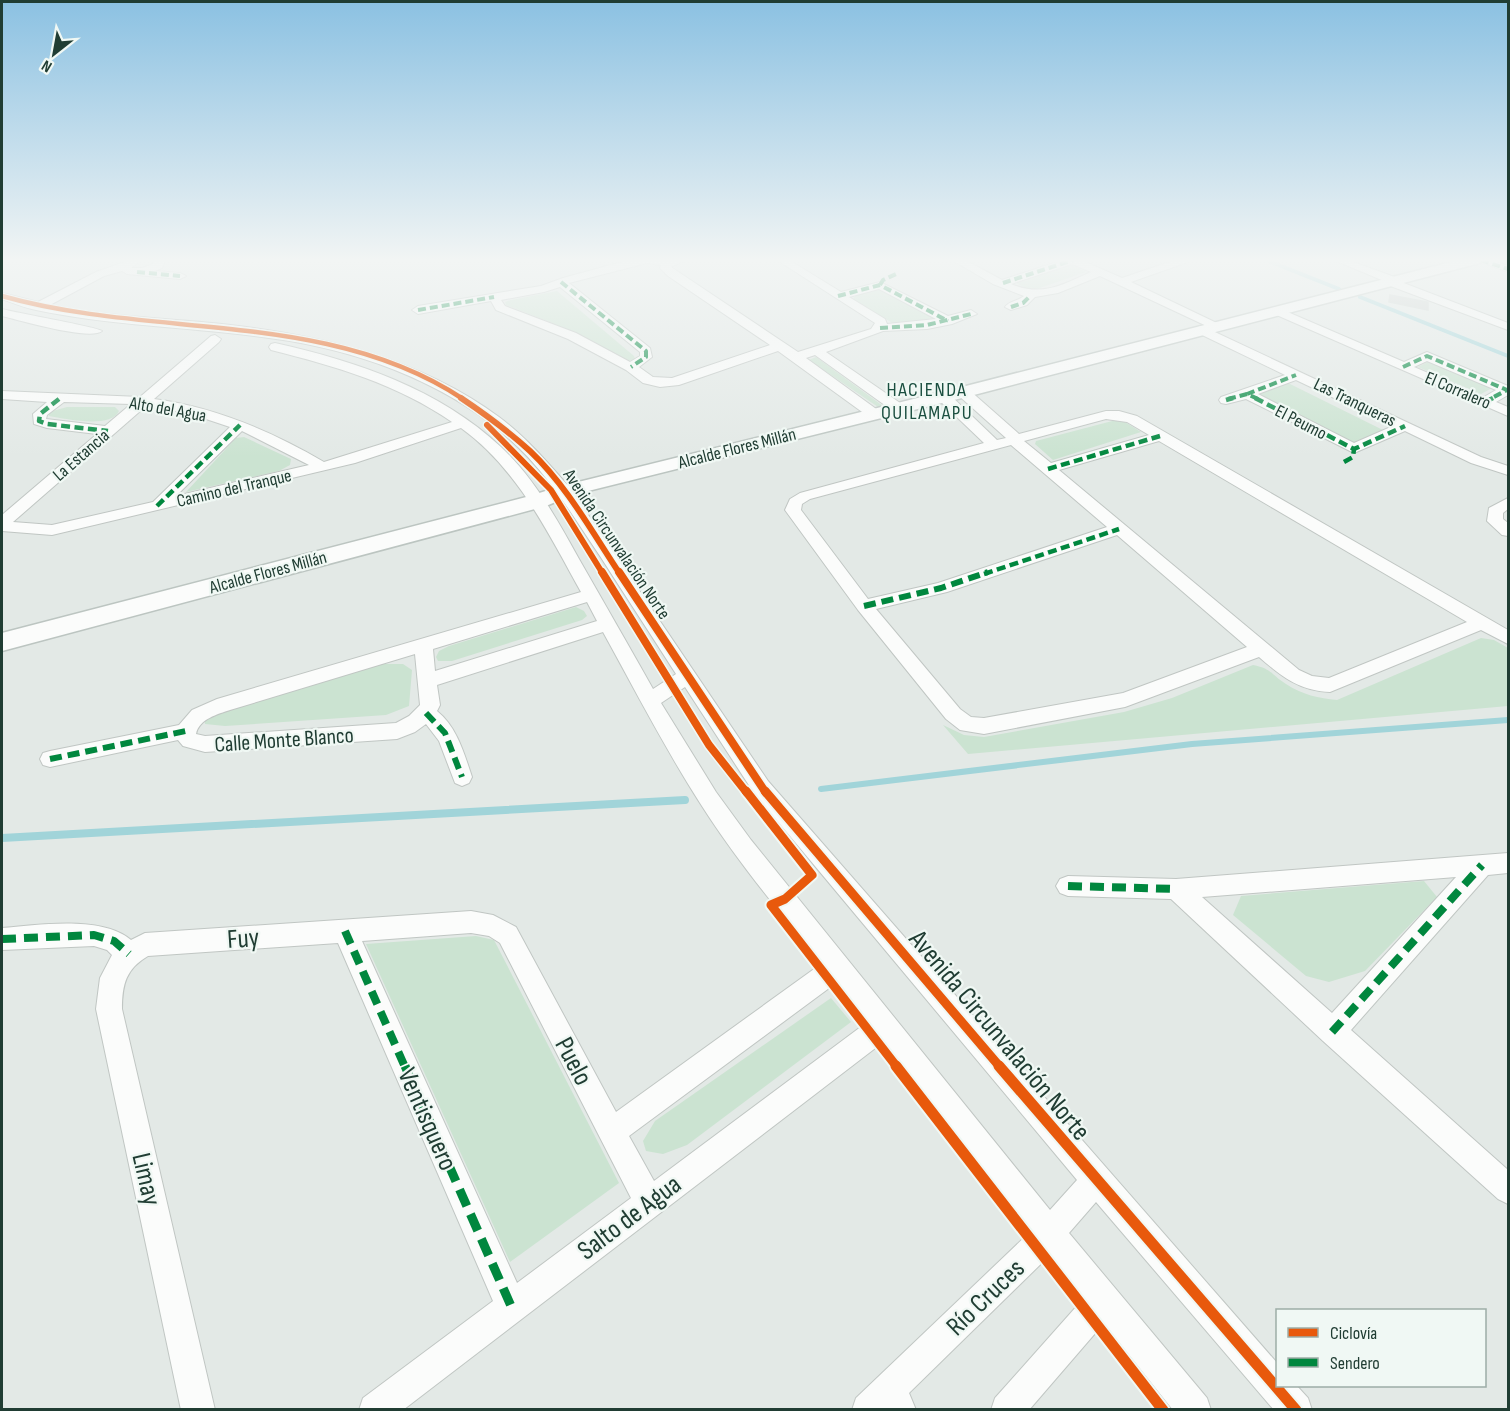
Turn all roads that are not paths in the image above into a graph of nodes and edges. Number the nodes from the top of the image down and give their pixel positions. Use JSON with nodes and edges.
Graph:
{"nodes":[{"id":1,"x":86,"y":326,"type":"edge"},
{"id":2,"x":169,"y":326,"type":"edge"},
{"id":3,"x":546,"y":326,"type":"edge"},
{"id":4,"x":615,"y":326,"type":"edge"},
{"id":5,"x":749,"y":326,"type":"edge"},
{"id":6,"x":914,"y":326,"type":"edge"},
{"id":7,"x":1218,"y":326,"type":"joint"},
{"id":8,"x":1310,"y":326,"type":"edge"},
{"id":9,"x":880,"y":328,"type":"joint"},
{"id":10,"x":107,"y":332,"type":"dead end"},
{"id":11,"x":137,"y":334,"type":"dead end"},
{"id":12,"x":215,"y":339,"type":"junction"},
{"id":13,"x":779,"y":346,"type":"junction"},
{"id":14,"x":817,"y":351,"type":"junction"},
{"id":15,"x":796,"y":357,"type":"junction"},
{"id":16,"x":1403,"y":367,"type":"junction"},
{"id":17,"x":631,"y":368,"type":"junction"},
{"id":18,"x":1296,"y":375,"type":"junction"},
{"id":19,"x":434,"y":382,"type":"junction"},
{"id":20,"x":1508,"y":389,"type":"edge"},
{"id":21,"x":953,"y":394,"type":"junction"},
{"id":22,"x":1247,"y":394,"type":"junction"},
{"id":23,"x":2,"y":395,"type":"edge"},
{"id":24,"x":416,"y":395,"type":"junction"},
{"id":25,"x":59,"y":399,"type":"junction"},
{"id":26,"x":1226,"y":400,"type":"dead end"},
{"id":27,"x":144,"y":401,"type":"junction"},
{"id":28,"x":1485,"y":402,"type":"junction"},
{"id":29,"x":898,"y":408,"type":"junction"},
{"id":30,"x":1509,"y":412,"type":"edge"},
{"id":31,"x":874,"y":414,"type":"junction"},
{"id":32,"x":463,"y":423,"type":"junction"},
{"id":33,"x":240,"y":425,"type":"junction"},
{"id":34,"x":1405,"y":426,"type":"junction"},
{"id":35,"x":108,"y":431,"type":"junction"},
{"id":36,"x":1160,"y":436,"type":"junction"},
{"id":37,"x":1015,"y":439,"type":"junction"},
{"id":38,"x":994,"y":445,"type":"junction"},
{"id":39,"x":1354,"y":449,"type":"junction"},
{"id":40,"x":1344,"y":462,"type":"dead end"},
{"id":41,"x":323,"y":467,"type":"junction"},
{"id":42,"x":1048,"y":469,"type":"junction"},
{"id":43,"x":1509,"y":471,"type":"edge"},
{"id":44,"x":566,"y":491,"type":"junction"},
{"id":45,"x":537,"y":501,"type":"junction"},
{"id":46,"x":1509,"y":502,"type":"edge"},
{"id":47,"x":157,"y":506,"type":"junction"},
{"id":48,"x":2,"y":524,"type":"edge"},
{"id":49,"x":1119,"y":529,"type":"junction"},
{"id":50,"x":1509,"y":531,"type":"edge"},
{"id":51,"x":592,"y":595,"type":"junction"},
{"id":52,"x":864,"y":606,"type":"junction"},
{"id":53,"x":1482,"y":623,"type":"junction"},
{"id":54,"x":609,"y":624,"type":"junction"},
{"id":55,"x":1509,"y":638,"type":"edge"},
{"id":56,"x":2,"y":642,"type":"edge"},
{"id":57,"x":423,"y":645,"type":"junction"},
{"id":58,"x":1261,"y":649,"type":"junction"},
{"id":59,"x":687,"y":676,"type":"junction"},
{"id":60,"x":427,"y":681,"type":"junction"},
{"id":61,"x":649,"y":701,"type":"junction"},
{"id":62,"x":426,"y":713,"type":"junction"},
{"id":63,"x":186,"y":731,"type":"junction"},
{"id":64,"x":50,"y":759,"type":"dead end"},
{"id":65,"x":462,"y":777,"type":"dead end"},
{"id":66,"x":1509,"y":863,"type":"edge"},
{"id":67,"x":1482,"y":865,"type":"junction"},
{"id":68,"x":1068,"y":886,"type":"dead end"},
{"id":69,"x":1176,"y":889,"type":"junction"},
{"id":70,"x":493,"y":926,"type":"joint"},
{"id":71,"x":345,"y":931,"type":"junction"},
{"id":72,"x":2,"y":939,"type":"edge"},
{"id":73,"x":129,"y":954,"type":"junction"},
{"id":74,"x":838,"y":967,"type":"junction"},
{"id":75,"x":883,"y":1026,"type":"junction"},
{"id":76,"x":1332,"y":1032,"type":"junction"},
{"id":77,"x":612,"y":1132,"type":"junction"},
{"id":78,"x":1096,"y":1180,"type":"junction"},
{"id":79,"x":1509,"y":1190,"type":"edge"},
{"id":80,"x":648,"y":1202,"type":"junction"},
{"id":81,"x":1049,"y":1232,"type":"junction"},
{"id":82,"x":1104,"y":1299,"type":"junction"},
{"id":83,"x":511,"y":1306,"type":"junction"},
{"id":84,"x":886,"y":1403,"type":"edge"},
{"id":85,"x":198,"y":1410,"type":"edge"},
{"id":86,"x":375,"y":1410,"type":"edge"},
{"id":87,"x":1007,"y":1410,"type":"edge"},
{"id":88,"x":1195,"y":1410,"type":"edge"},
{"id":89,"x":1296,"y":1410,"type":"edge"}],
"edges":[{"from":1,"to":10,"type":"street","name":"Avenida Circunvalación Norte"},
{"from":2,"to":19,"type":"street","name":"Avenida Circunvalación Norte"},
{"from":3,"to":17,"type":"street"},
{"from":4,"to":17,"type":"street"},
{"from":5,"to":13,"type":"street"},
{"from":6,"to":9,"type":"street"},
{"from":7,"to":18,"type":"street","name":"Las Tranqueras"},
{"from":7,"to":21,"type":"street","name":"Alcalde Flores Millán"},
{"from":8,"to":16,"type":"street","name":"El Corralero"},
{"from":9,"to":14,"type":"street"},
{"from":11,"to":12,"type":"street","name":"Avenida Circunvalación Norte"},
{"from":12,"to":24,"type":"street","name":"Avenida Circunvalación Norte"},
{"from":12,"to":27,"type":"street","name":"La Estancia"},
{"from":13,"to":15,"type":"street"},
{"from":13,"to":17,"type":"street"},
{"from":14,"to":15,"type":"street"},
{"from":14,"to":29,"type":"street"},
{"from":15,"to":31,"type":"street"},
{"from":16,"to":20,"type":"street"},
{"from":16,"to":28,"type":"street","name":"El Corralero"},
{"from":18,"to":22,"type":"street","name":"El Peumo"},
{"from":18,"to":34,"type":"street","name":"Las Tranqueras"},
{"from":19,"to":24,"type":"street"},
{"from":19,"to":44,"type":"street","name":"Avenida Circunvalación Norte"},
{"from":20,"to":28,"type":"street"},
{"from":21,"to":29,"type":"street","name":"Alcalde Flores Millán"},
{"from":21,"to":37,"type":"street"},
{"from":21,"to":38,"type":"street"},
{"from":22,"to":26,"type":"street","name":"El Peumo"},
{"from":22,"to":39,"type":"street","name":"El Peumo"},
{"from":23,"to":25,"type":"street","name":"Alto del Agua"},
{"from":24,"to":32,"type":"street","name":"Avenida Circunvalación Norte"},
{"from":25,"to":27,"type":"street","name":"Alto del Agua"},
{"from":25,"to":35,"type":"street"},
{"from":27,"to":33,"type":"street","name":"Alto del Agua"},
{"from":27,"to":35,"type":"street","name":"La Estancia"},
{"from":28,"to":30,"type":"street","name":"El Corralero"},
{"from":29,"to":31,"type":"street","name":"Alcalde Flores Millán"},
{"from":31,"to":44,"type":"street","name":"Alcalde Flores Millán"},
{"from":32,"to":41,"type":"street","name":"Camino del Tranque"},
{"from":32,"to":45,"type":"street","name":"Avenida Circunvalación Norte"},
{"from":33,"to":41,"type":"street","name":"Alto del Agua"},
{"from":33,"to":47,"type":"street"},
{"from":34,"to":39,"type":"street","name":"El Peumo"},
{"from":34,"to":43,"type":"street","name":"Las Tranqueras"},
{"from":35,"to":48,"type":"street","name":"La Estancia"},
{"from":36,"to":37,"type":"street"},
{"from":36,"to":42,"type":"street"},
{"from":36,"to":53,"type":"street"},
{"from":37,"to":38,"type":"street"},
{"from":37,"to":42,"type":"street"},
{"from":38,"to":52,"type":"street"},
{"from":39,"to":40,"type":"street","name":"El Peumo"},
{"from":41,"to":47,"type":"street","name":"Camino del Tranque"},
{"from":42,"to":49,"type":"street"},
{"from":44,"to":45,"type":"street","name":"Alcalde Flores Millán"},
{"from":44,"to":59,"type":"street","name":"Avenida Circunvalación Norte"},
{"from":45,"to":51,"type":"street","name":"Avenida Circunvalación Norte"},
{"from":45,"to":56,"type":"street","name":"Alcalde Flores Millán"},
{"from":46,"to":50,"type":"street"},
{"from":47,"to":48,"type":"street","name":"Camino del Tranque"},
{"from":49,"to":52,"type":"street"},
{"from":49,"to":58,"type":"street"},
{"from":51,"to":54,"type":"street","name":"Avenida Circunvalación Norte"},
{"from":51,"to":57,"type":"street","name":"Calle Monte Blanco"},
{"from":52,"to":58,"type":"street"},
{"from":53,"to":55,"type":"street"},
{"from":53,"to":58,"type":"street"},
{"from":54,"to":60,"type":"street"},
{"from":54,"to":61,"type":"street","name":"Avenida Circunvalación Norte"},
{"from":57,"to":60,"type":"street"},
{"from":57,"to":63,"type":"street","name":"Calle Monte Blanco"},
{"from":59,"to":61,"type":"street"},
{"from":59,"to":78,"type":"street","name":"Avenida Circunvalación Norte"},
{"from":60,"to":62,"type":"street"},
{"from":61,"to":74,"type":"street","name":"Avenida Circunvalación Norte"},
{"from":62,"to":63,"type":"street","name":"Calle Monte Blanco"},
{"from":62,"to":65,"type":"street"},
{"from":63,"to":64,"type":"street"},
{"from":66,"to":67,"type":"street"},
{"from":67,"to":69,"type":"street"},
{"from":67,"to":76,"type":"street"},
{"from":68,"to":69,"type":"street"},
{"from":69,"to":76,"type":"street"},
{"from":70,"to":71,"type":"street","name":"Fuy"},
{"from":70,"to":77,"type":"street","name":"Puelo"},
{"from":71,"to":73,"type":"street","name":"Fuy"},
{"from":71,"to":83,"type":"street","name":"Ventisquero"},
{"from":72,"to":73,"type":"street"},
{"from":73,"to":85,"type":"street","name":"Limay"},
{"from":74,"to":75,"type":"street","name":"Avenida Circunvalación Norte"},
{"from":74,"to":77,"type":"street"},
{"from":75,"to":80,"type":"street","name":"Salto de Agua"},
{"from":75,"to":81,"type":"street","name":"Avenida Circunvalación Norte"},
{"from":76,"to":79,"type":"street"},
{"from":77,"to":80,"type":"street","name":"Puelo"},
{"from":78,"to":81,"type":"street","name":"Río Cruces"},
{"from":78,"to":89,"type":"street","name":"Avenida Circunvalación Norte"},
{"from":80,"to":83,"type":"street","name":"Salto de Agua"},
{"from":81,"to":82,"type":"street","name":"Avenida Circunvalación Norte"},
{"from":81,"to":84,"type":"street","name":"Río Cruces"},
{"from":82,"to":87,"type":"street"},
{"from":82,"to":88,"type":"street","name":"Avenida Circunvalación Norte"},
{"from":83,"to":86,"type":"street","name":"Salto de Agua"}]}
